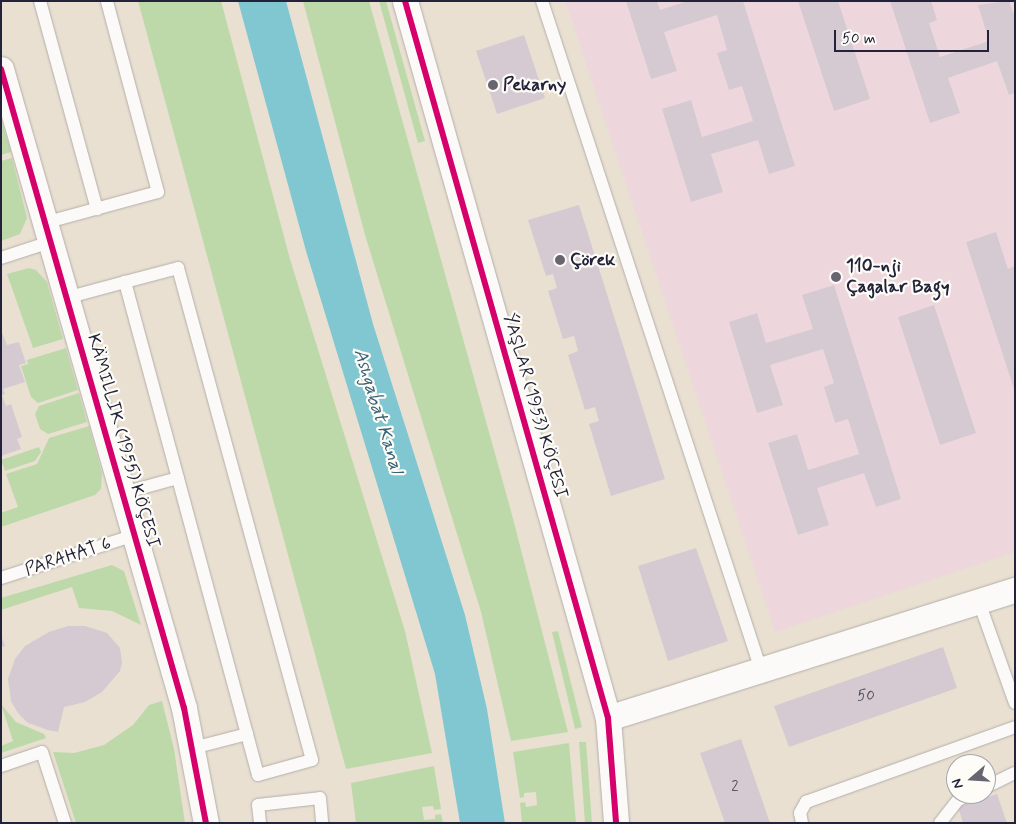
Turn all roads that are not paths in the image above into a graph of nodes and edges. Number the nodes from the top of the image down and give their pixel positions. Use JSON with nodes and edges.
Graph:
{"nodes":[{"id":1,"x":40,"y":1,"type":"edge"},
{"id":2,"x":107,"y":1,"type":"edge"},
{"id":3,"x":405,"y":1,"type":"edge"},
{"id":4,"x":542,"y":1,"type":"edge"},
{"id":5,"x":1,"y":70,"type":"edge"},
{"id":6,"x":97,"y":209,"type":"junction"},
{"id":7,"x":47,"y":233,"type":"junction"},
{"id":8,"x":1,"y":258,"type":"edge"},
{"id":9,"x":125,"y":282,"type":"junction"},
{"id":10,"x":66,"y":298,"type":"junction"},
{"id":11,"x":178,"y":478,"type":"junction"},
{"id":12,"x":123,"y":493,"type":"junction"},
{"id":13,"x":135,"y":535,"type":"junction"},
{"id":14,"x":1,"y":578,"type":"edge"},
{"id":15,"x":1015,"y":590,"type":"edge"},
{"id":16,"x":979,"y":602,"type":"junction"},
{"id":17,"x":761,"y":670,"type":"junction"},
{"id":18,"x":1015,"y":703,"type":"edge"},
{"id":19,"x":608,"y":718,"type":"junction"},
{"id":20,"x":1015,"y":727,"type":"edge"},
{"id":21,"x":247,"y":734,"type":"junction"},
{"id":22,"x":193,"y":748,"type":"junction"},
{"id":23,"x":1,"y":766,"type":"edge"},
{"id":24,"x":1015,"y":773,"type":"edge"},
{"id":25,"x":996,"y":782,"type":"edge"},
{"id":26,"x":955,"y":804,"type":"edge"},
{"id":27,"x":64,"y":823,"type":"edge"},
{"id":28,"x":206,"y":823,"type":"edge"},
{"id":29,"x":260,"y":823,"type":"edge"},
{"id":30,"x":322,"y":823,"type":"edge"},
{"id":31,"x":616,"y":823,"type":"edge"},
{"id":32,"x":802,"y":823,"type":"edge"},
{"id":33,"x":940,"y":823,"type":"edge"}],
"edges":[{"from":1,"to":6,"type":"lane"},
{"from":2,"to":6,"type":"lane"},
{"from":3,"to":19,"type":"street","name":"ÝAŞLAR (1953) KÖÇESI"},
{"from":4,"to":17,"type":"lane"},
{"from":5,"to":7,"type":"street","name":"KÄMILLIK (1955) KÖÇESI"},
{"from":6,"to":7,"type":"lane"},
{"from":7,"to":8,"type":"lane"},
{"from":7,"to":10,"type":"street","name":"KÄMILLIK (1955) KÖÇESI"},
{"from":9,"to":10,"type":"lane"},
{"from":9,"to":11,"type":"lane"},
{"from":9,"to":21,"type":"lane"},
{"from":10,"to":12,"type":"street","name":"KÄMILLIK (1955) KÖÇESI"},
{"from":11,"to":12,"type":"lane"},
{"from":11,"to":21,"type":"lane"},
{"from":12,"to":13,"type":"street","name":"KÄMILLIK (1955) KÖÇESI"},
{"from":13,"to":14,"type":"lane","name":"PARAHAT 6"},
{"from":13,"to":22,"type":"street","name":"KÄMILLIK (1955) KÖÇESI"},
{"from":15,"to":16,"type":"street"},
{"from":16,"to":17,"type":"street"},
{"from":16,"to":18,"type":"lane"},
{"from":17,"to":19,"type":"street"},
{"from":19,"to":31,"type":"street","name":"ÝAŞLAR (1953) KÖÇESI"},
{"from":20,"to":32,"type":"lane"},
{"from":21,"to":22,"type":"lane"},
{"from":22,"to":28,"type":"street","name":"KÄMILLIK (1955) KÖÇESI"},
{"from":23,"to":27,"type":"lane"},
{"from":24,"to":25,"type":"lane"},
{"from":26,"to":33,"type":"lane"},
{"from":29,"to":30,"type":"lane"}]}
